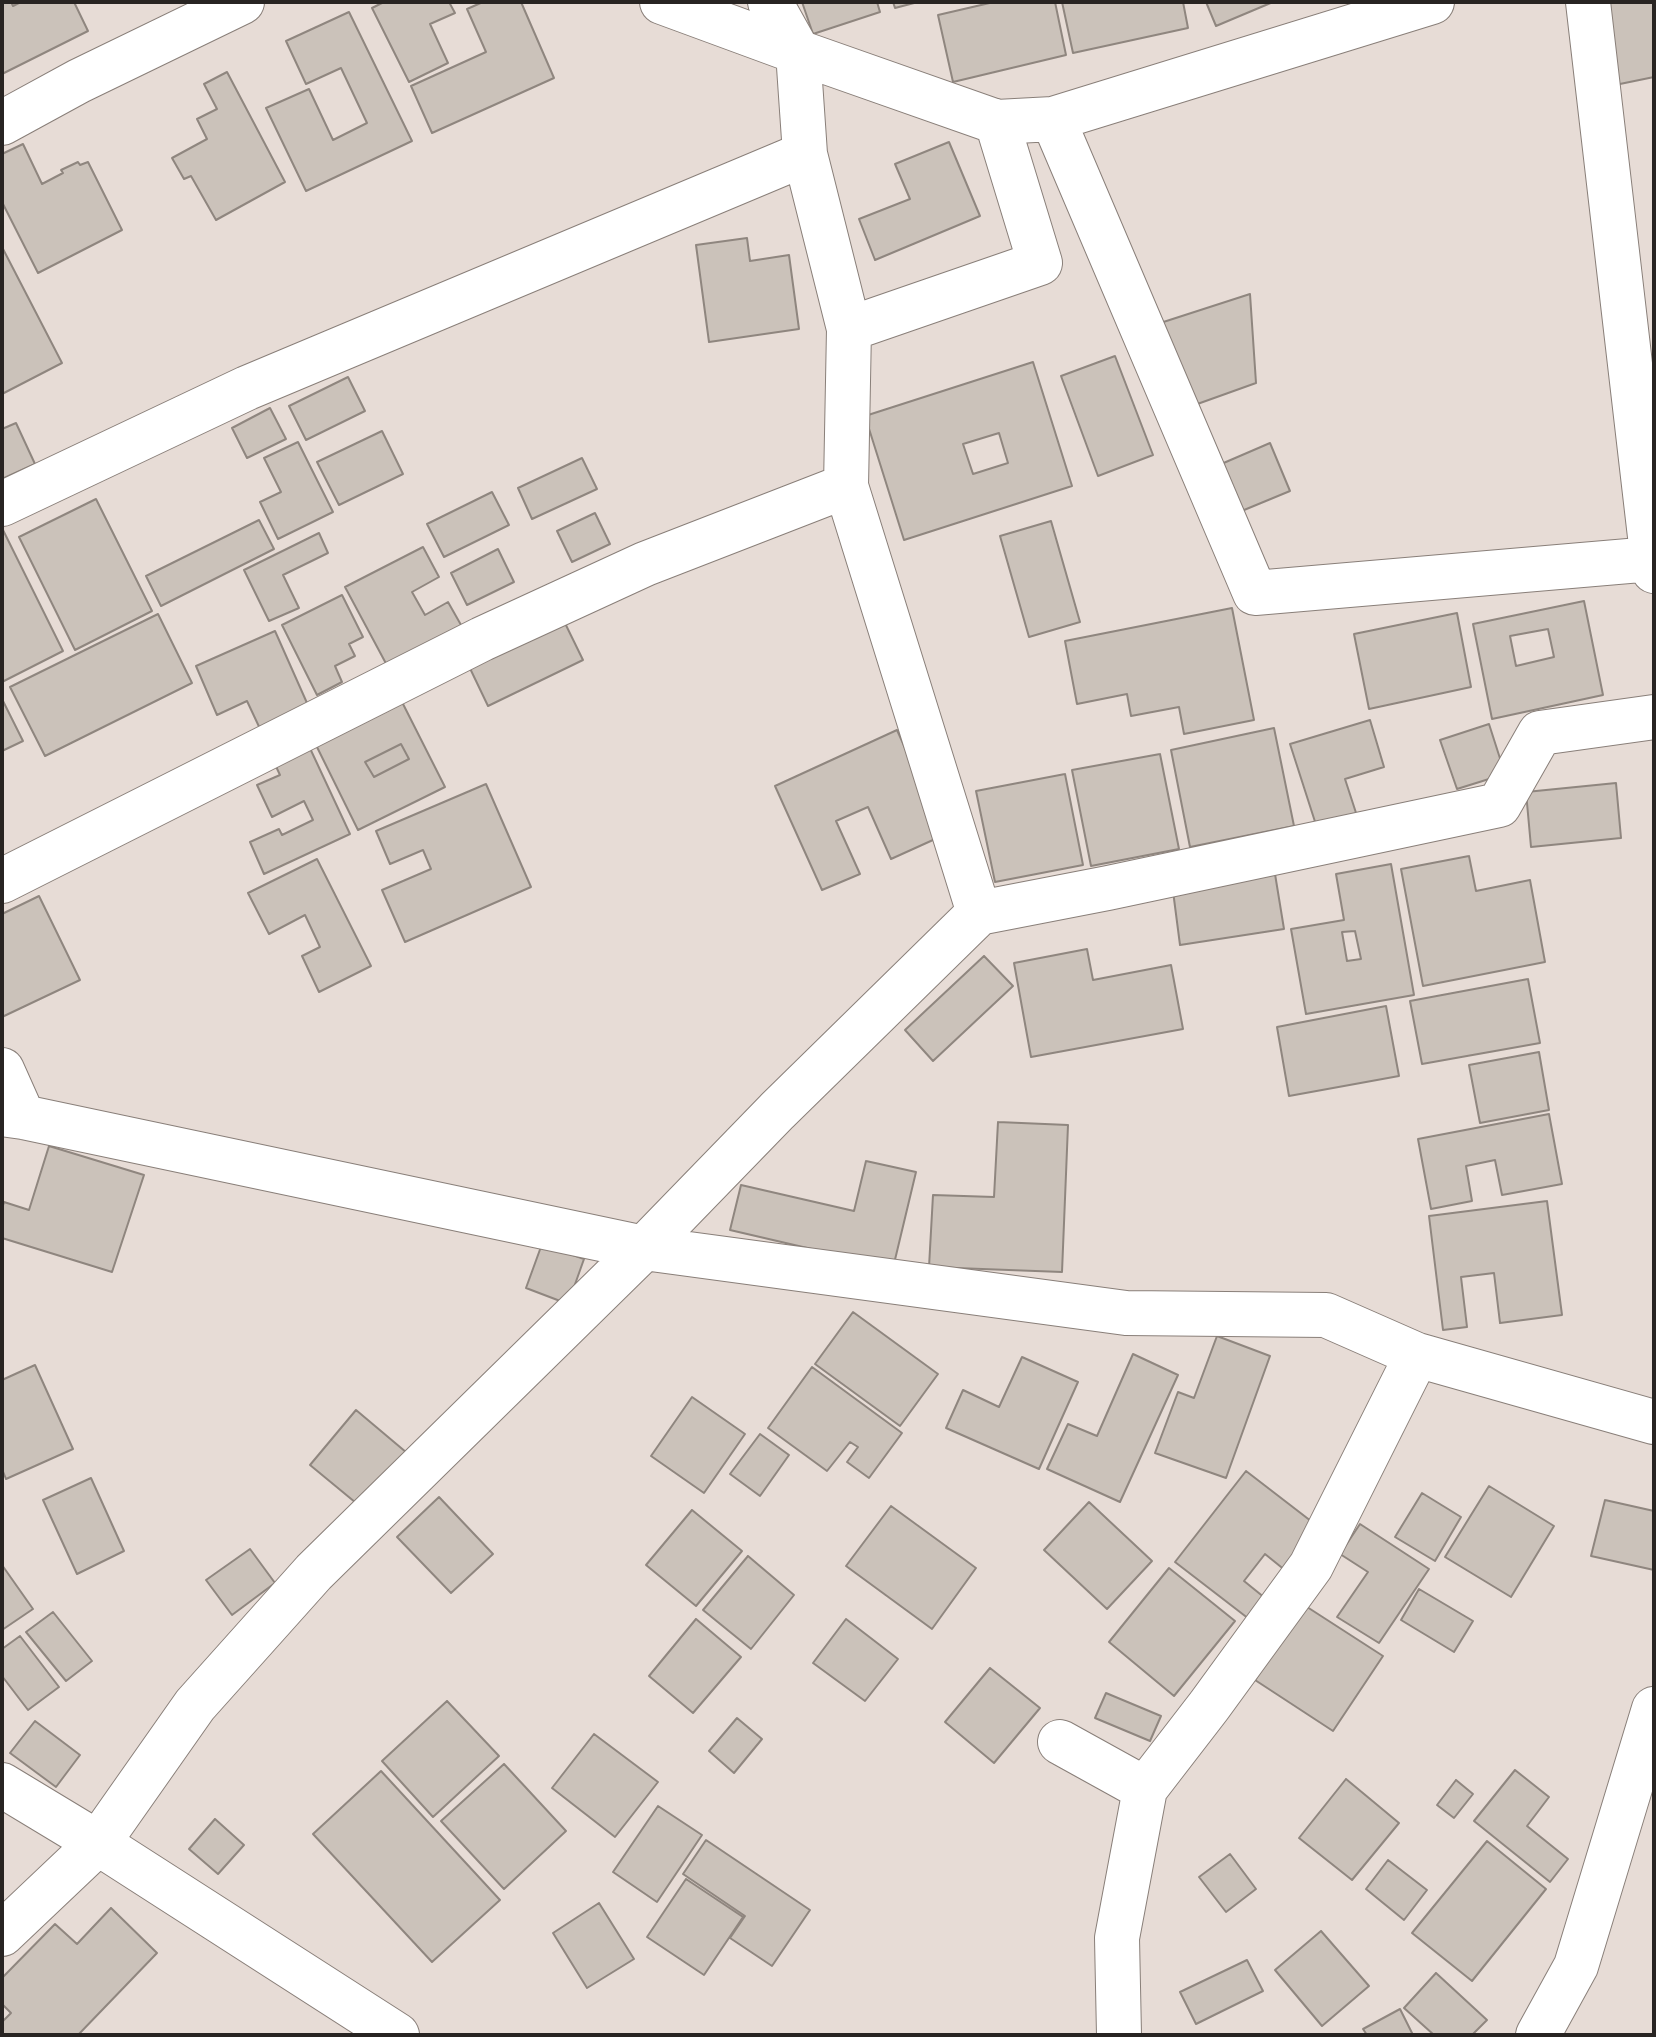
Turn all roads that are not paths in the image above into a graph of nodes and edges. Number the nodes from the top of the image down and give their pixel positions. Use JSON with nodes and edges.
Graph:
{"nodes":[{"id":1,"x":242,"y":2,"type":"edge"},
{"id":2,"x":662,"y":2,"type":"edge"},
{"id":3,"x":770,"y":2,"type":"edge"},
{"id":4,"x":1432,"y":2,"type":"edge"},
{"id":5,"x":1588,"y":2,"type":"edge"},
{"id":6,"x":798,"y":52,"type":"junction"},
{"id":7,"x":1053,"y":119,"type":"junction"},
{"id":8,"x":997,"y":122,"type":"junction"},
{"id":9,"x":2,"y":123,"type":"edge"},
{"id":10,"x":805,"y":154,"type":"junction"},
{"id":11,"x":849,"y":329,"type":"junction"},
{"id":12,"x":846,"y":486,"type":"junction"},
{"id":13,"x":2,"y":504,"type":"edge"},
{"id":14,"x":1653,"y":565,"type":"edge"},
{"id":15,"x":1654,"y":717,"type":"edge"},
{"id":16,"x":2,"y":881,"type":"edge"},
{"id":17,"x":979,"y":913,"type":"junction"},
{"id":18,"x":2,"y":1070,"type":"edge"},
{"id":19,"x":13,"y":1115,"type":"edge"},
{"id":20,"x":644,"y":1248,"type":"junction"},
{"id":21,"x":1417,"y":1355,"type":"junction"},
{"id":22,"x":1654,"y":1422,"type":"edge"},
{"id":23,"x":1654,"y":1709,"type":"edge"},
{"id":24,"x":1060,"y":1742,"type":"dead end"},
{"id":25,"x":2,"y":1785,"type":"edge"},
{"id":26,"x":1145,"y":1789,"type":"junction"},
{"id":27,"x":98,"y":1843,"type":"junction"},
{"id":28,"x":2,"y":1934,"type":"edge"},
{"id":29,"x":397,"y":2035,"type":"edge"},
{"id":30,"x":1119,"y":2035,"type":"edge"},
{"id":31,"x":1538,"y":2035,"type":"edge"}],
"edges":[{"from":1,"to":9,"type":"street"},
{"from":2,"to":6,"type":"street"},
{"from":3,"to":6,"type":"street"},
{"from":4,"to":7,"type":"street"},
{"from":5,"to":14,"type":"street"},
{"from":6,"to":8,"type":"street"},
{"from":6,"to":10,"type":"street"},
{"from":7,"to":8,"type":"street"},
{"from":7,"to":14,"type":"street"},
{"from":8,"to":11,"type":"street"},
{"from":10,"to":11,"type":"street"},
{"from":10,"to":13,"type":"street"},
{"from":11,"to":12,"type":"street"},
{"from":12,"to":16,"type":"street"},
{"from":12,"to":17,"type":"street"},
{"from":15,"to":17,"type":"street"},
{"from":17,"to":20,"type":"street"},
{"from":18,"to":19,"type":"street"},
{"from":19,"to":20,"type":"street"},
{"from":20,"to":21,"type":"street"},
{"from":20,"to":27,"type":"street"},
{"from":21,"to":22,"type":"street"},
{"from":21,"to":26,"type":"street"},
{"from":23,"to":31,"type":"street"},
{"from":24,"to":26,"type":"street"},
{"from":25,"to":27,"type":"street"},
{"from":26,"to":30,"type":"street"},
{"from":27,"to":28,"type":"street"},
{"from":27,"to":29,"type":"street"}]}
